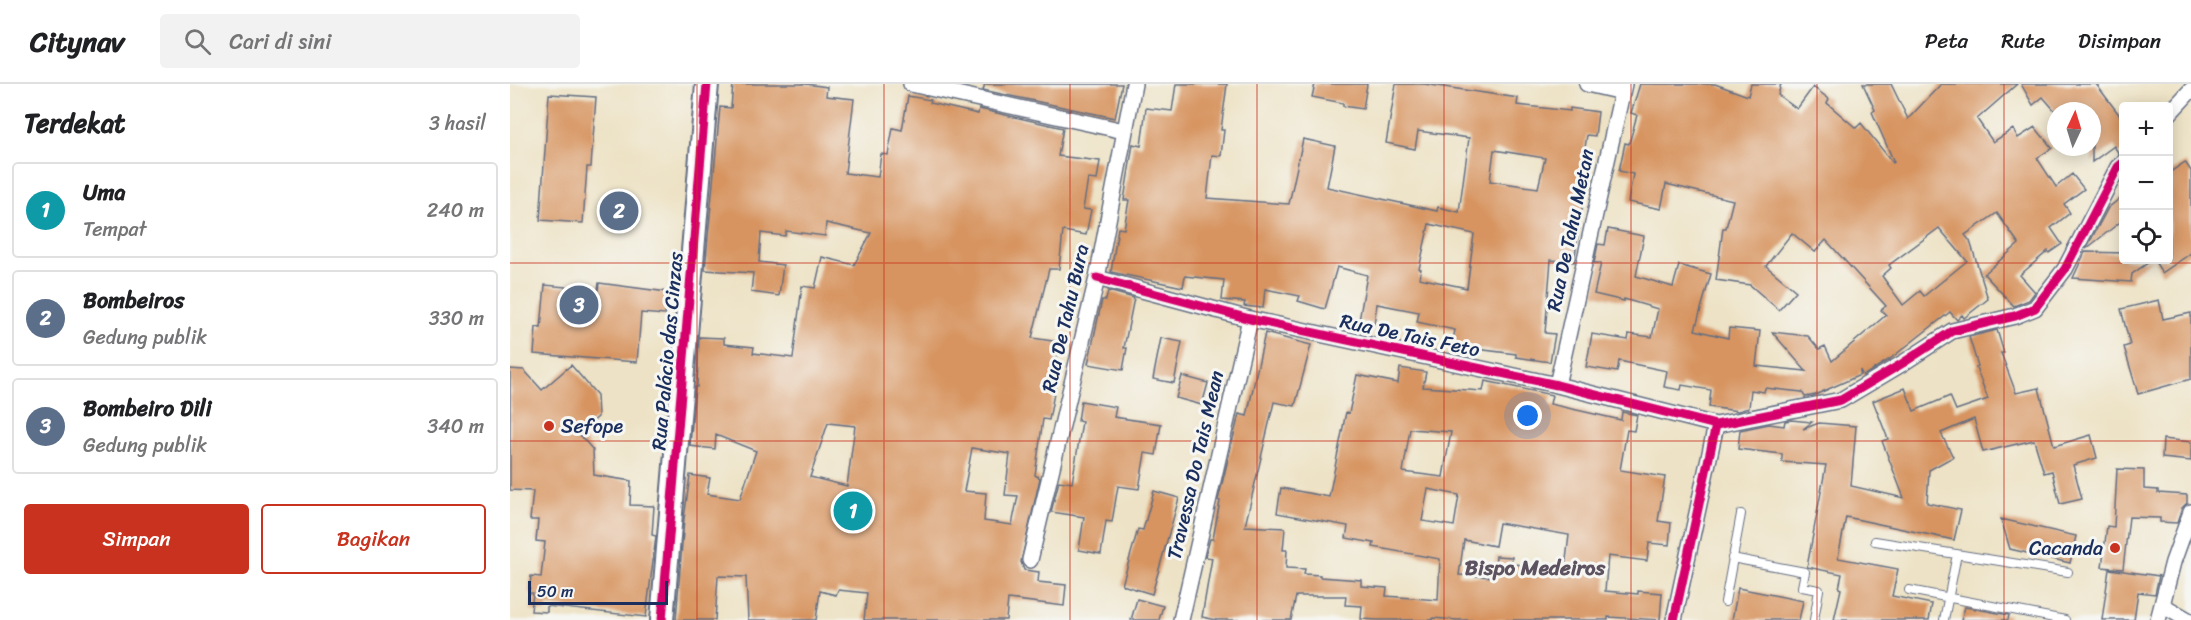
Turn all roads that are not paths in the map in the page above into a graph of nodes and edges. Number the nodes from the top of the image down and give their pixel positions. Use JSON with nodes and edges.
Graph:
{"nodes":[{"id":1,"x":707,"y":84,"type":"edge"},
{"id":2,"x":911,"y":84,"type":"edge"},
{"id":3,"x":1134,"y":84,"type":"edge"},
{"id":4,"x":1587,"y":84,"type":"edge"},
{"id":5,"x":1623,"y":88,"type":"edge"},
{"id":6,"x":2191,"y":90,"type":"edge"},
{"id":7,"x":2173,"y":110,"type":"edge"},
{"id":8,"x":1124,"y":131,"type":"junction"},
{"id":9,"x":2119,"y":166,"type":"edge"},
{"id":10,"x":1097,"y":278,"type":"junction"},
{"id":11,"x":1250,"y":319,"type":"junction"},
{"id":12,"x":1557,"y":385,"type":"junction"},
{"id":13,"x":1716,"y":425,"type":"junction"},
{"id":14,"x":2191,"y":512,"type":"edge"},
{"id":15,"x":1741,"y":514,"type":"dead end"},
{"id":16,"x":1875,"y":541,"type":"dead end"},
{"id":17,"x":1957,"y":554,"type":"junction"},
{"id":18,"x":1732,"y":558,"type":"junction"},
{"id":19,"x":1030,"y":560,"type":"dead end"},
{"id":20,"x":2068,"y":572,"type":"dead end"},
{"id":21,"x":1909,"y":590,"type":"dead end"},
{"id":22,"x":1948,"y":597,"type":"junction"},
{"id":23,"x":1725,"y":602,"type":"dead end"},
{"id":24,"x":2160,"y":613,"type":"edge"},
{"id":25,"x":662,"y":620,"type":"edge"},
{"id":26,"x":1181,"y":620,"type":"edge"},
{"id":27,"x":1674,"y":620,"type":"edge"},
{"id":28,"x":1814,"y":620,"type":"edge"},
{"id":29,"x":1944,"y":620,"type":"edge"},
{"id":30,"x":2065,"y":620,"type":"edge"},
{"id":31,"x":2188,"y":620,"type":"edge"}],
"edges":[{"from":1,"to":25,"type":"street","name":"Rua Palácio das Cinzas"},
{"from":2,"to":8,"type":"street"},
{"from":3,"to":8,"type":"street","name":"Rua De Tahu Bura"},
{"from":4,"to":5,"type":"street"},
{"from":5,"to":12,"type":"street","name":"Rua De Tahu Metan"},
{"from":6,"to":7,"type":"street"},
{"from":8,"to":10,"type":"street","name":"Rua De Tahu Bura"},
{"from":9,"to":13,"type":"street"},
{"from":10,"to":11,"type":"street","name":"Rua De Tais Feto"},
{"from":10,"to":19,"type":"street","name":"Rua De Tahu Bura"},
{"from":11,"to":12,"type":"street","name":"Rua De Tais Feto"},
{"from":11,"to":26,"type":"street","name":"Travessa Do Tais Mean"},
{"from":12,"to":13,"type":"street","name":"Rua De Tais Feto"},
{"from":13,"to":27,"type":"street"},
{"from":14,"to":24,"type":"street"},
{"from":15,"to":18,"type":"lane"},
{"from":16,"to":17,"type":"lane"},
{"from":17,"to":20,"type":"lane"},
{"from":17,"to":22,"type":"lane"},
{"from":18,"to":23,"type":"lane"},
{"from":18,"to":28,"type":"lane"},
{"from":21,"to":22,"type":"lane"},
{"from":22,"to":29,"type":"lane"},
{"from":22,"to":30,"type":"lane"},
{"from":24,"to":31,"type":"street"}]}
